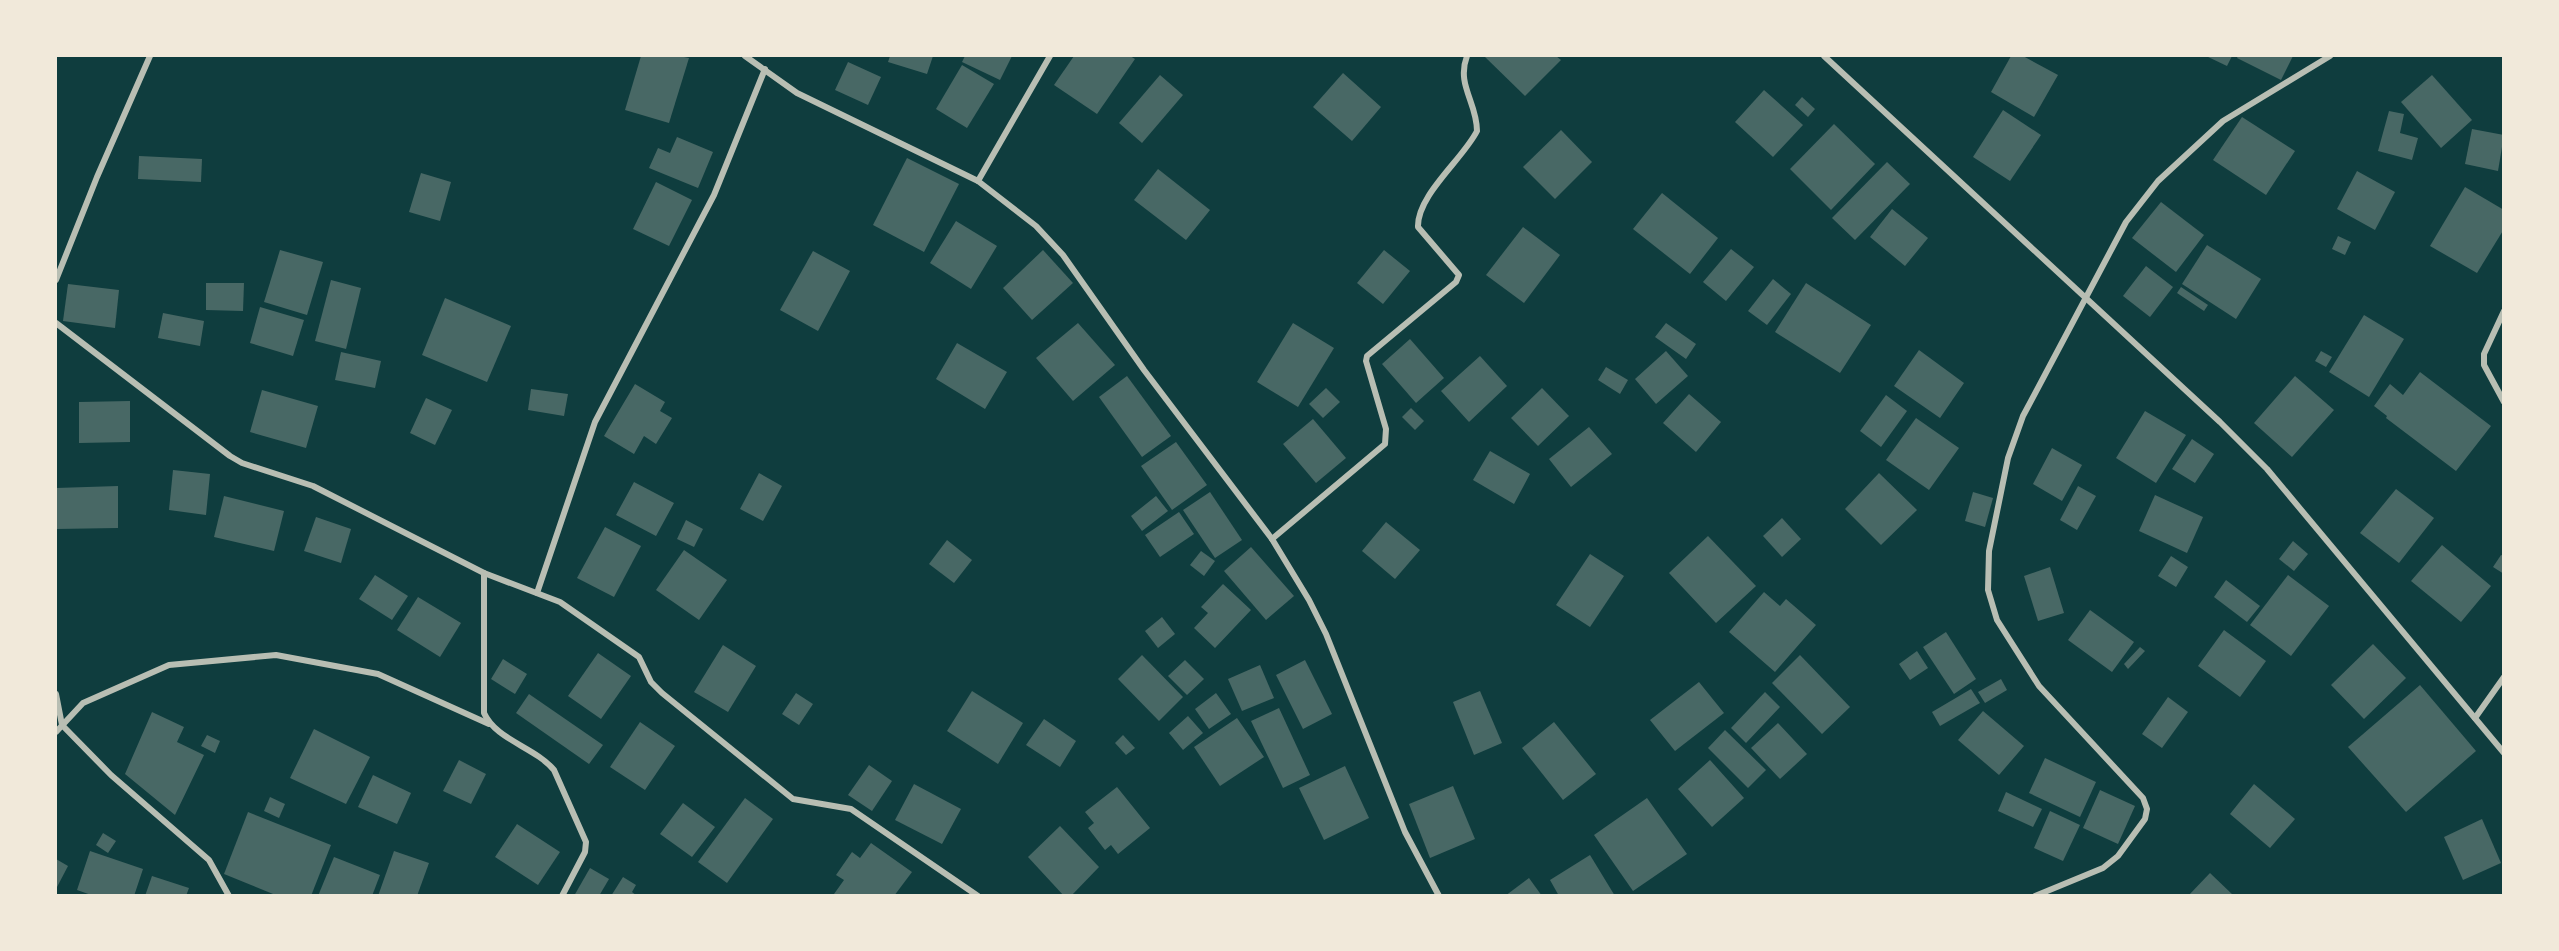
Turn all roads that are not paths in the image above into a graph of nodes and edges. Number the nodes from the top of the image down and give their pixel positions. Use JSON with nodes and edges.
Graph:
{"nodes":[{"id":1,"x":150,"y":56,"type":"edge"},
{"id":2,"x":745,"y":56,"type":"edge"},
{"id":3,"x":1050,"y":56,"type":"edge"},
{"id":4,"x":1467,"y":56,"type":"edge"},
{"id":5,"x":1824,"y":56,"type":"edge"},
{"id":6,"x":2330,"y":56,"type":"edge"},
{"id":7,"x":765,"y":69,"type":"junction"},
{"id":8,"x":978,"y":181,"type":"junction"},
{"id":9,"x":56,"y":280,"type":"edge"},
{"id":10,"x":2086,"y":300,"type":"junction"},
{"id":11,"x":2504,"y":311,"type":"edge"},
{"id":12,"x":56,"y":323,"type":"edge"},
{"id":13,"x":2504,"y":402,"type":"edge"},
{"id":14,"x":1272,"y":539,"type":"junction"},
{"id":15,"x":484,"y":573,"type":"junction"},
{"id":16,"x":537,"y":593,"type":"junction"},
{"id":17,"x":2504,"y":676,"type":"edge"},
{"id":18,"x":56,"y":694,"type":"edge"},
{"id":19,"x":2475,"y":718,"type":"junction"},
{"id":20,"x":489,"y":724,"type":"junction"},
{"id":21,"x":62,"y":725,"type":"junction"},
{"id":22,"x":56,"y":732,"type":"edge"},
{"id":23,"x":2504,"y":753,"type":"edge"},
{"id":24,"x":229,"y":896,"type":"edge"},
{"id":25,"x":561,"y":896,"type":"edge"},
{"id":26,"x":978,"y":896,"type":"edge"},
{"id":27,"x":1439,"y":896,"type":"edge"},
{"id":28,"x":2035,"y":896,"type":"edge"}],
"edges":[{"from":1,"to":9,"type":"street"},
{"from":2,"to":7,"type":"street"},
{"from":3,"to":8,"type":"street"},
{"from":4,"to":14,"type":"street"},
{"from":5,"to":10,"type":"street"},
{"from":6,"to":10,"type":"street"},
{"from":7,"to":8,"type":"street"},
{"from":7,"to":16,"type":"street"},
{"from":8,"to":14,"type":"street"},
{"from":10,"to":19,"type":"street"},
{"from":10,"to":28,"type":"street"},
{"from":11,"to":13,"type":"street"},
{"from":12,"to":15,"type":"street"},
{"from":14,"to":27,"type":"street"},
{"from":15,"to":16,"type":"street"},
{"from":15,"to":20,"type":"street"},
{"from":16,"to":26,"type":"street"},
{"from":17,"to":19,"type":"street"},
{"from":18,"to":21,"type":"street"},
{"from":19,"to":23,"type":"street"},
{"from":20,"to":21,"type":"street"},
{"from":20,"to":25,"type":"street"},
{"from":21,"to":22,"type":"street"},
{"from":21,"to":24,"type":"street"}]}
